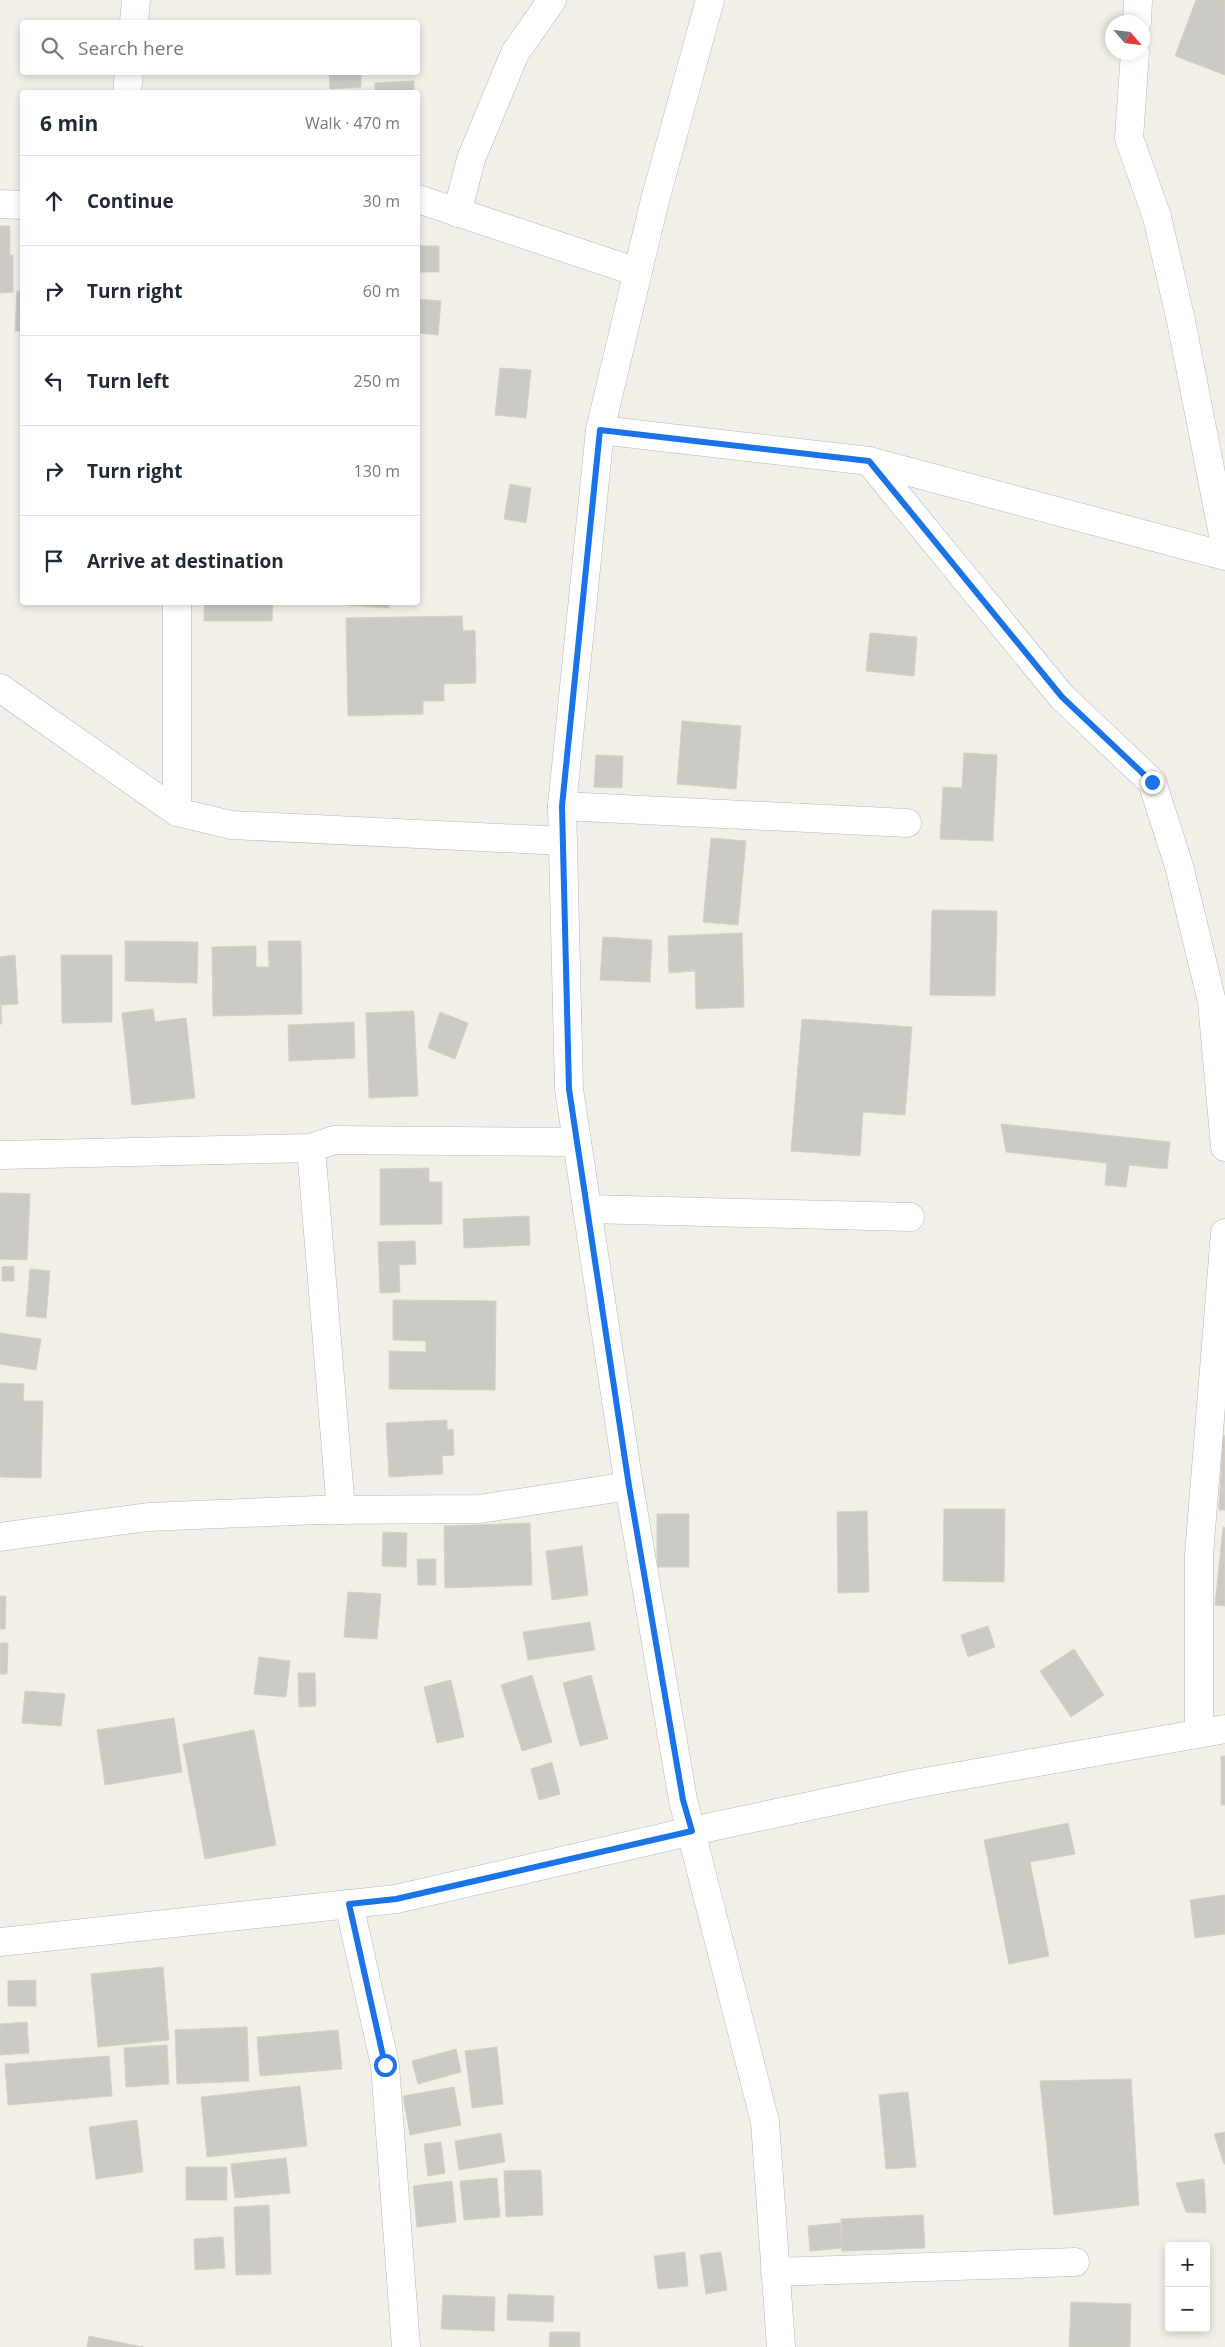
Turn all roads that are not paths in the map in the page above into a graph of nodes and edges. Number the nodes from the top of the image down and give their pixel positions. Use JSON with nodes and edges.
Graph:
{"nodes":[{"id":1,"x":136,"y":0,"type":"edge"},
{"id":2,"x":552,"y":0,"type":"edge"},
{"id":3,"x":710,"y":0,"type":"edge"},
{"id":4,"x":1138,"y":0,"type":"edge"},
{"id":5,"x":1137,"y":15,"type":"edge"},
{"id":6,"x":134,"y":20,"type":"edge"},
{"id":7,"x":1134,"y":60,"type":"edge"},
{"id":8,"x":129,"y":75,"type":"edge"},
{"id":9,"x":128,"y":90,"type":"edge"},
{"id":10,"x":420,"y":200,"type":"edge"},
{"id":11,"x":0,"y":204,"type":"edge"},
{"id":12,"x":20,"y":205,"type":"edge"},
{"id":13,"x":457,"y":213,"type":"junction"},
{"id":14,"x":637,"y":272,"type":"junction"},
{"id":15,"x":600,"y":430,"type":"junction"},
{"id":16,"x":869,"y":461,"type":"junction"},
{"id":17,"x":1225,"y":545,"type":"edge"},
{"id":18,"x":1225,"y":556,"type":"edge"},
{"id":19,"x":177,"y":605,"type":"edge"},
{"id":20,"x":0,"y":688,"type":"edge"},
{"id":21,"x":562,"y":806,"type":"junction"},
{"id":22,"x":177,"y":812,"type":"junction"},
{"id":23,"x":907,"y":823,"type":"dead end"},
{"id":24,"x":563,"y":840,"type":"junction"},
{"id":25,"x":577,"y":1142,"type":"junction"},
{"id":26,"x":311,"y":1148,"type":"junction"},
{"id":27,"x":1225,"y":1148,"type":"edge"},
{"id":28,"x":0,"y":1155,"type":"edge"},
{"id":29,"x":587,"y":1209,"type":"junction"},
{"id":30,"x":910,"y":1217,"type":"dead end"},
{"id":31,"x":1225,"y":1233,"type":"edge"},
{"id":32,"x":629,"y":1486,"type":"junction"},
{"id":33,"x":341,"y":1510,"type":"junction"},
{"id":34,"x":0,"y":1537,"type":"edge"},
{"id":35,"x":1212,"y":1730,"type":"edge"},
{"id":36,"x":692,"y":1831,"type":"junction"},
{"id":37,"x":349,"y":1904,"type":"junction"},
{"id":38,"x":0,"y":1942,"type":"edge"},
{"id":39,"x":1075,"y":2262,"type":"dead end"},
{"id":40,"x":775,"y":2272,"type":"junction"},
{"id":41,"x":406,"y":2347,"type":"edge"},
{"id":42,"x":781,"y":2347,"type":"edge"}],
"edges":[{"from":1,"to":6,"type":"street"},
{"from":2,"to":13,"type":"street"},
{"from":3,"to":14,"type":"street"},
{"from":4,"to":5,"type":"street"},
{"from":7,"to":17,"type":"street"},
{"from":8,"to":9,"type":"street"},
{"from":10,"to":13,"type":"street"},
{"from":11,"to":12,"type":"street"},
{"from":13,"to":14,"type":"street"},
{"from":14,"to":15,"type":"street"},
{"from":15,"to":16,"type":"street"},
{"from":15,"to":21,"type":"street"},
{"from":16,"to":18,"type":"street"},
{"from":16,"to":27,"type":"street"},
{"from":19,"to":22,"type":"street"},
{"from":20,"to":22,"type":"street"},
{"from":21,"to":23,"type":"street"},
{"from":21,"to":24,"type":"street"},
{"from":22,"to":24,"type":"street"},
{"from":24,"to":25,"type":"street"},
{"from":25,"to":26,"type":"street"},
{"from":25,"to":29,"type":"street"},
{"from":26,"to":28,"type":"street"},
{"from":26,"to":33,"type":"street"},
{"from":29,"to":30,"type":"street"},
{"from":29,"to":32,"type":"street"},
{"from":31,"to":35,"type":"street"},
{"from":32,"to":33,"type":"street"},
{"from":32,"to":36,"type":"street"},
{"from":33,"to":34,"type":"street"},
{"from":35,"to":36,"type":"street"},
{"from":36,"to":37,"type":"street"},
{"from":36,"to":40,"type":"street"},
{"from":37,"to":38,"type":"street"},
{"from":37,"to":41,"type":"street"},
{"from":39,"to":40,"type":"street"},
{"from":40,"to":42,"type":"street"}]}
